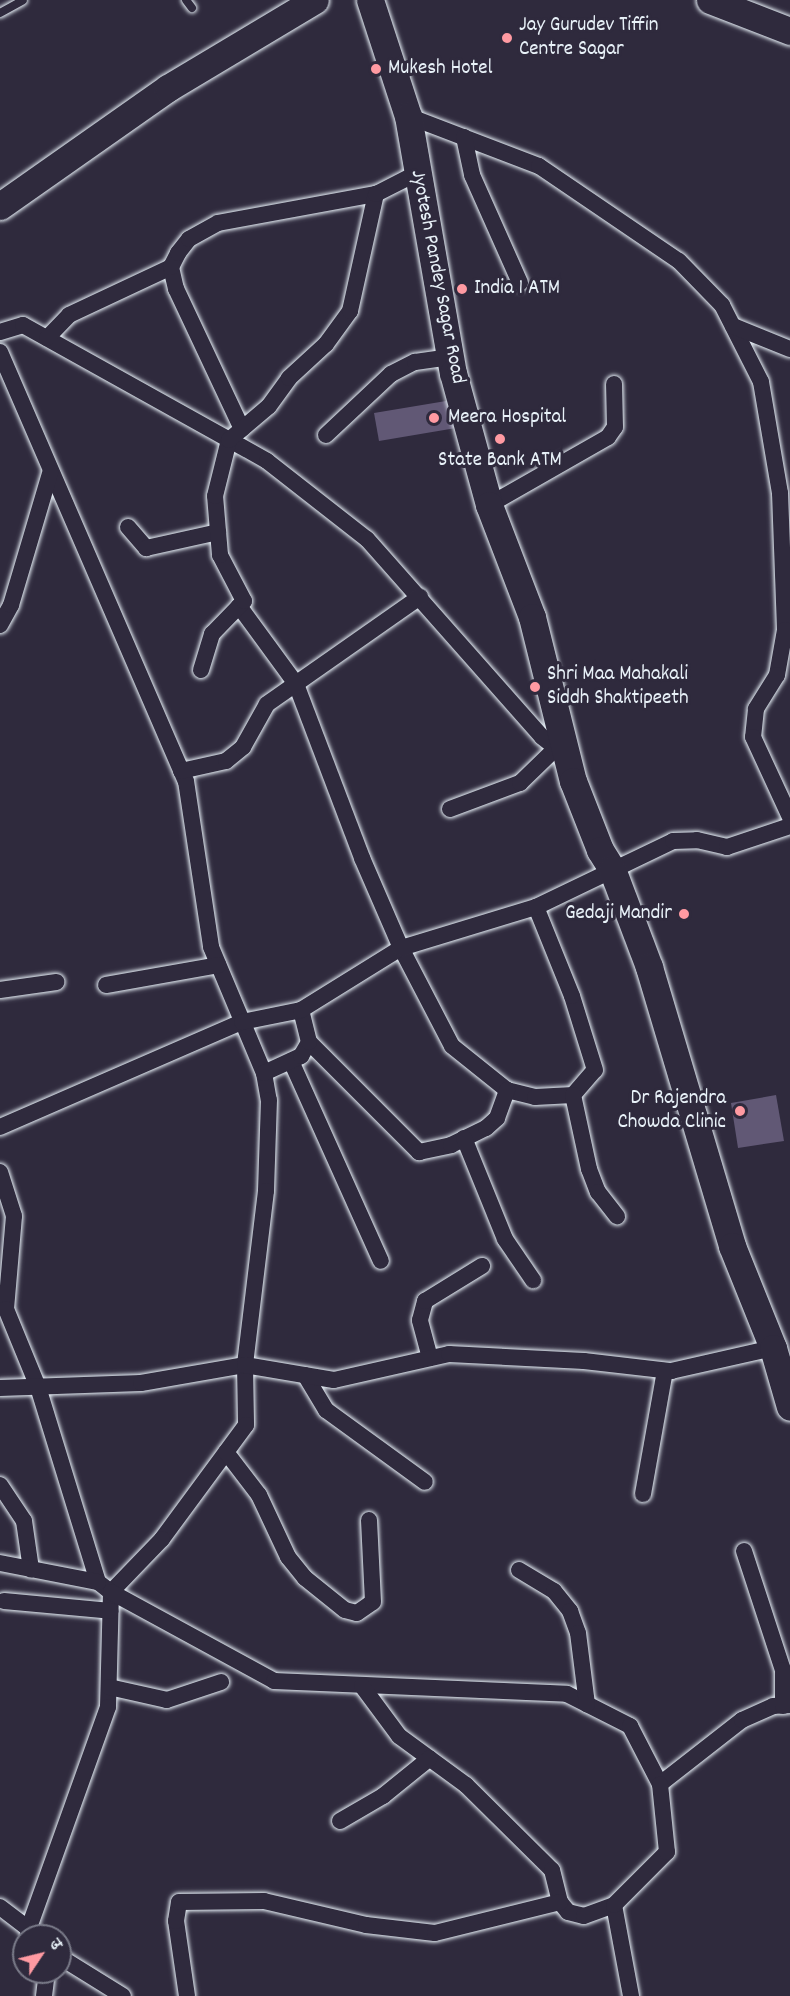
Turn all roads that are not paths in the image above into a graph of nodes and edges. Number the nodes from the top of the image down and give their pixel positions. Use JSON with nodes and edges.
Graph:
{"nodes":[{"id":1,"x":23,"y":0,"type":"edge"},
{"id":2,"x":315,"y":0,"type":"edge"},
{"id":3,"x":370,"y":0,"type":"edge"},
{"id":4,"x":710,"y":0,"type":"edge"},
{"id":5,"x":744,"y":5,"type":"edge"},
{"id":6,"x":0,"y":14,"type":"edge"},
{"id":7,"x":790,"y":31,"type":"edge"},
{"id":8,"x":408,"y":116,"type":"junction"},
{"id":9,"x":464,"y":137,"type":"junction"},
{"id":10,"x":417,"y":172,"type":"junction"},
{"id":11,"x":376,"y":194,"type":"junction"},
{"id":12,"x":0,"y":206,"type":"edge"},
{"id":13,"x":171,"y":267,"type":"junction"},
{"id":14,"x":520,"y":283,"type":"dead end"},
{"id":15,"x":733,"y":326,"type":"junction"},
{"id":16,"x":0,"y":332,"type":"edge"},
{"id":17,"x":46,"y":338,"type":"junction"},
{"id":18,"x":790,"y":349,"type":"edge"},
{"id":19,"x":0,"y":352,"type":"edge"},
{"id":20,"x":449,"y":357,"type":"junction"},
{"id":21,"x":614,"y":384,"type":"dead end"},
{"id":22,"x":236,"y":434,"type":"junction"},
{"id":23,"x":326,"y":435,"type":"dead end"},
{"id":24,"x":51,"y":473,"type":"junction"},
{"id":25,"x":489,"y":505,"type":"junction"},
{"id":26,"x":128,"y":527,"type":"dead end"},
{"id":27,"x":218,"y":532,"type":"junction"},
{"id":28,"x":420,"y":597,"type":"junction"},
{"id":29,"x":239,"y":606,"type":"junction"},
{"id":30,"x":0,"y":625,"type":"edge"},
{"id":31,"x":201,"y":670,"type":"dead end"},
{"id":32,"x":296,"y":684,"type":"junction"},
{"id":33,"x":561,"y":752,"type":"junction"},
{"id":34,"x":181,"y":771,"type":"junction"},
{"id":35,"x":450,"y":809,"type":"dead end"},
{"id":36,"x":790,"y":817,"type":"edge"},
{"id":37,"x":790,"y":826,"type":"edge"},
{"id":38,"x":612,"y":869,"type":"junction"},
{"id":39,"x":536,"y":908,"type":"junction"},
{"id":40,"x":401,"y":948,"type":"junction"},
{"id":41,"x":218,"y":965,"type":"junction"},
{"id":42,"x":56,"y":982,"type":"dead end"},
{"id":43,"x":105,"y":985,"type":"dead end"},
{"id":44,"x":0,"y":990,"type":"edge"},
{"id":45,"x":301,"y":1010,"type":"junction"},
{"id":46,"x":242,"y":1022,"type":"junction"},
{"id":47,"x":309,"y":1042,"type":"junction"},
{"id":48,"x":291,"y":1061,"type":"junction"},
{"id":49,"x":264,"y":1073,"type":"junction"},
{"id":50,"x":507,"y":1090,"type":"junction"},
{"id":51,"x":573,"y":1095,"type":"junction"},
{"id":52,"x":0,"y":1127,"type":"edge"},
{"id":53,"x":465,"y":1138,"type":"junction"},
{"id":54,"x":0,"y":1172,"type":"edge"},
{"id":55,"x":617,"y":1216,"type":"dead end"},
{"id":56,"x":381,"y":1261,"type":"dead end"},
{"id":57,"x":482,"y":1266,"type":"dead end"},
{"id":58,"x":533,"y":1280,"type":"dead end"},
{"id":59,"x":3,"y":1307,"type":"edge"},
{"id":60,"x":773,"y":1348,"type":"junction"},
{"id":61,"x":430,"y":1358,"type":"junction"},
{"id":62,"x":245,"y":1365,"type":"junction"},
{"id":63,"x":665,"y":1371,"type":"junction"},
{"id":64,"x":305,"y":1375,"type":"junction"},
{"id":65,"x":38,"y":1387,"type":"junction"},
{"id":66,"x":0,"y":1388,"type":"edge"},
{"id":67,"x":790,"y":1407,"type":"edge"},
{"id":68,"x":226,"y":1452,"type":"junction"},
{"id":69,"x":424,"y":1482,"type":"dead end"},
{"id":70,"x":0,"y":1485,"type":"edge"},
{"id":71,"x":643,"y":1494,"type":"dead end"},
{"id":72,"x":369,"y":1520,"type":"dead end"},
{"id":73,"x":744,"y":1551,"type":"dead end"},
{"id":74,"x":0,"y":1563,"type":"edge"},
{"id":75,"x":31,"y":1569,"type":"junction"},
{"id":76,"x":519,"y":1570,"type":"dead end"},
{"id":77,"x":105,"y":1587,"type":"junction"},
{"id":78,"x":4,"y":1601,"type":"dead end"},
{"id":79,"x":111,"y":1611,"type":"junction"},
{"id":80,"x":221,"y":1682,"type":"dead end"},
{"id":81,"x":362,"y":1686,"type":"junction"},
{"id":82,"x":109,"y":1687,"type":"junction"},
{"id":83,"x":587,"y":1704,"type":"junction"},
{"id":84,"x":786,"y":1706,"type":"edge"},
{"id":85,"x":430,"y":1758,"type":"junction"},
{"id":86,"x":660,"y":1784,"type":"junction"},
{"id":87,"x":340,"y":1821,"type":"dead end"},
{"id":88,"x":560,"y":1902,"type":"junction"},
{"id":89,"x":614,"y":1905,"type":"junction"},
{"id":90,"x":0,"y":1907,"type":"edge"},
{"id":91,"x":21,"y":1924,"type":"edge"},
{"id":92,"x":36,"y":1924,"type":"edge"},
{"id":93,"x":72,"y":1964,"type":"edge"},
{"id":94,"x":123,"y":1996,"type":"edge"},
{"id":95,"x":187,"y":1996,"type":"edge"},
{"id":96,"x":631,"y":1996,"type":"edge"}],
"edges":[{"from":1,"to":6,"type":"lane"},
{"from":2,"to":12,"type":"main road"},
{"from":3,"to":8,"type":"main road","name":"Jyotesh Pandey Sagar Road"},
{"from":4,"to":5,"type":"main road"},
{"from":5,"to":7,"type":"main road"},
{"from":8,"to":9,"type":"street"},
{"from":8,"to":10,"type":"main road","name":"Jyotesh Pandey Sagar Road"},
{"from":9,"to":14,"type":"street"},
{"from":9,"to":15,"type":"street"},
{"from":10,"to":11,"type":"street"},
{"from":10,"to":20,"type":"main road","name":"Jyotesh Pandey Sagar Road"},
{"from":11,"to":13,"type":"street"},
{"from":11,"to":22,"type":"street"},
{"from":13,"to":17,"type":"street"},
{"from":13,"to":22,"type":"street"},
{"from":15,"to":18,"type":"street"},
{"from":15,"to":36,"type":"street"},
{"from":16,"to":17,"type":"street"},
{"from":17,"to":22,"type":"street"},
{"from":19,"to":24,"type":"street"},
{"from":20,"to":23,"type":"street"},
{"from":20,"to":25,"type":"main road","name":"Jyotesh Pandey Sagar Road"},
{"from":21,"to":25,"type":"street"},
{"from":22,"to":27,"type":"street"},
{"from":22,"to":28,"type":"street"},
{"from":24,"to":30,"type":"street"},
{"from":24,"to":34,"type":"street"},
{"from":25,"to":33,"type":"main road","name":"Jyotesh Pandey Sagar Road"},
{"from":26,"to":27,"type":"street"},
{"from":27,"to":29,"type":"street"},
{"from":28,"to":32,"type":"street"},
{"from":28,"to":33,"type":"street"},
{"from":29,"to":31,"type":"street"},
{"from":29,"to":32,"type":"street"},
{"from":32,"to":34,"type":"street"},
{"from":32,"to":40,"type":"street"},
{"from":33,"to":35,"type":"street"},
{"from":33,"to":38,"type":"main road","name":"Jyotesh Pandey Sagar Road"},
{"from":34,"to":41,"type":"street"},
{"from":37,"to":38,"type":"street"},
{"from":38,"to":39,"type":"street"},
{"from":38,"to":60,"type":"main road","name":"Jyotesh Pandey Sagar Road"},
{"from":39,"to":40,"type":"street"},
{"from":39,"to":51,"type":"street"},
{"from":40,"to":45,"type":"street"},
{"from":40,"to":50,"type":"street"},
{"from":41,"to":43,"type":"street"},
{"from":41,"to":46,"type":"street"},
{"from":42,"to":44,"type":"street"},
{"from":45,"to":46,"type":"street"},
{"from":45,"to":47,"type":"street"},
{"from":46,"to":49,"type":"street"},
{"from":46,"to":52,"type":"street"},
{"from":47,"to":48,"type":"street"},
{"from":47,"to":53,"type":"street"},
{"from":48,"to":49,"type":"street"},
{"from":48,"to":56,"type":"street"},
{"from":49,"to":62,"type":"street"},
{"from":50,"to":51,"type":"street"},
{"from":50,"to":53,"type":"street"},
{"from":51,"to":55,"type":"street"},
{"from":53,"to":58,"type":"street"},
{"from":54,"to":59,"type":"street"},
{"from":57,"to":61,"type":"street"},
{"from":59,"to":65,"type":"street"},
{"from":60,"to":63,"type":"street"},
{"from":60,"to":67,"type":"main road","name":"Jyotesh Pandey Sagar Road"},
{"from":61,"to":63,"type":"street"},
{"from":61,"to":64,"type":"street"},
{"from":62,"to":64,"type":"street"},
{"from":62,"to":65,"type":"street"},
{"from":62,"to":68,"type":"street"},
{"from":63,"to":71,"type":"street"},
{"from":64,"to":69,"type":"street"},
{"from":65,"to":66,"type":"street"},
{"from":65,"to":77,"type":"street"},
{"from":68,"to":72,"type":"street"},
{"from":68,"to":77,"type":"street"},
{"from":70,"to":75,"type":"street"},
{"from":73,"to":84,"type":"street"},
{"from":74,"to":75,"type":"street"},
{"from":75,"to":77,"type":"street"},
{"from":76,"to":83,"type":"street"},
{"from":77,"to":79,"type":"street"},
{"from":77,"to":81,"type":"street"},
{"from":78,"to":79,"type":"street"},
{"from":79,"to":82,"type":"street"},
{"from":80,"to":82,"type":"street"},
{"from":81,"to":83,"type":"street"},
{"from":81,"to":85,"type":"street"},
{"from":82,"to":92,"type":"street"},
{"from":83,"to":86,"type":"street"},
{"from":84,"to":86,"type":"street"},
{"from":85,"to":87,"type":"street"},
{"from":85,"to":88,"type":"street"},
{"from":86,"to":89,"type":"street"},
{"from":88,"to":89,"type":"street"},
{"from":88,"to":95,"type":"street"},
{"from":89,"to":96,"type":"street"},
{"from":90,"to":91,"type":"street"},
{"from":93,"to":94,"type":"street"}]}
